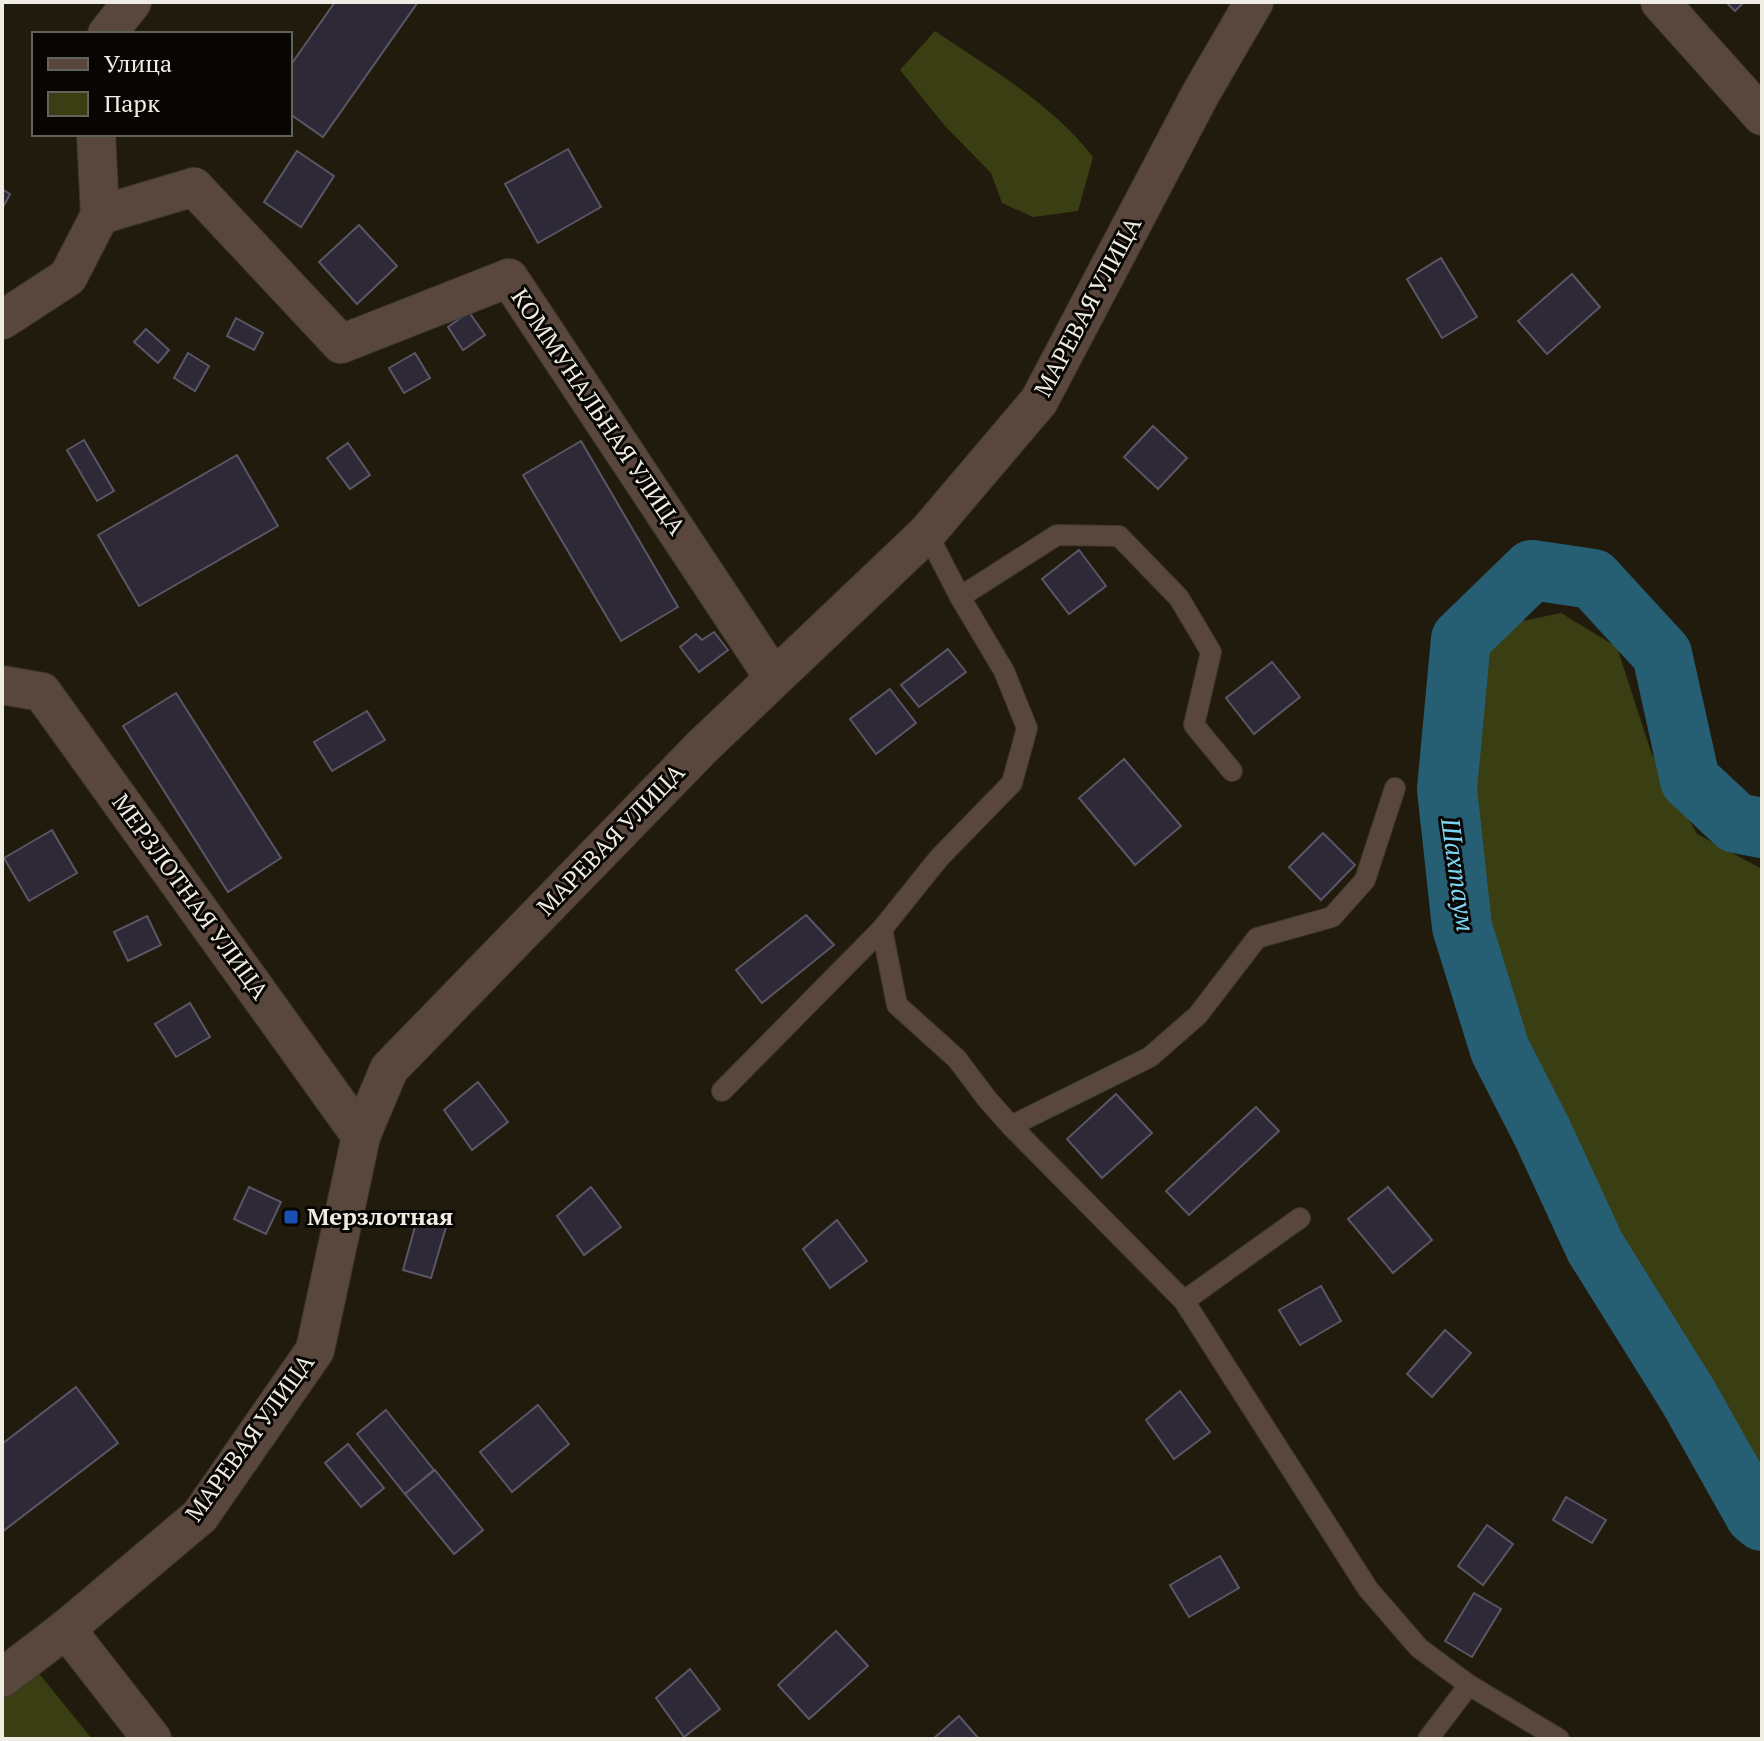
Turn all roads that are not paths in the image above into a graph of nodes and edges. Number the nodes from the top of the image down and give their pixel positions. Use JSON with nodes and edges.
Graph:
{"nodes":[{"id":1,"x":132,"y":2,"type":"edge"},
{"id":2,"x":1254,"y":2,"type":"edge"},
{"id":3,"x":1660,"y":2,"type":"edge"},
{"id":4,"x":109,"y":32,"type":"edge"},
{"id":5,"x":1762,"y":116,"type":"edge"},
{"id":6,"x":96,"y":136,"type":"edge"},
{"id":7,"x":100,"y":215,"type":"junction"},
{"id":8,"x":2,"y":320,"type":"edge"},
{"id":9,"x":927,"y":533,"type":"junction"},
{"id":10,"x":960,"y":597,"type":"junction"},
{"id":11,"x":774,"y":678,"type":"junction"},
{"id":12,"x":2,"y":685,"type":"edge"},
{"id":13,"x":1232,"y":771,"type":"dead end"},
{"id":14,"x":1395,"y":788,"type":"dead end"},
{"id":15,"x":882,"y":929,"type":"junction"},
{"id":16,"x":722,"y":1091,"type":"dead end"},
{"id":17,"x":1011,"y":1126,"type":"junction"},
{"id":18,"x":361,"y":1136,"type":"junction"},
{"id":19,"x":1300,"y":1218,"type":"dead end"},
{"id":20,"x":1184,"y":1301,"type":"junction"},
{"id":21,"x":66,"y":1629,"type":"junction"},
{"id":22,"x":2,"y":1678,"type":"edge"},
{"id":23,"x":1469,"y":1685,"type":"junction"},
{"id":24,"x":152,"y":1739,"type":"edge"},
{"id":25,"x":1428,"y":1739,"type":"edge"},
{"id":26,"x":1559,"y":1739,"type":"edge"}],
"edges":[{"from":1,"to":4,"type":"street"},
{"from":2,"to":9,"type":"street","name":"МАРЕВАЯ УЛИЦА"},
{"from":3,"to":5,"type":"street"},
{"from":6,"to":7,"type":"street"},
{"from":7,"to":8,"type":"street"},
{"from":7,"to":11,"type":"street","name":"КОММУНАЛЬНАЯ УЛИЦА"},
{"from":9,"to":10,"type":"lane"},
{"from":9,"to":11,"type":"street","name":"МАРЕВАЯ УЛИЦА"},
{"from":10,"to":13,"type":"lane"},
{"from":10,"to":15,"type":"lane"},
{"from":11,"to":18,"type":"street","name":"МАРЕВАЯ УЛИЦА"},
{"from":12,"to":18,"type":"street","name":"МЕРЗЛОТНАЯ УЛИЦА"},
{"from":14,"to":17,"type":"lane"},
{"from":15,"to":16,"type":"lane"},
{"from":15,"to":17,"type":"lane"},
{"from":17,"to":20,"type":"lane"},
{"from":18,"to":21,"type":"street","name":"МАРЕВАЯ УЛИЦА"},
{"from":19,"to":20,"type":"lane"},
{"from":20,"to":23,"type":"lane"},
{"from":21,"to":22,"type":"street","name":"МАРЕВАЯ УЛИЦА"},
{"from":21,"to":24,"type":"street"},
{"from":23,"to":25,"type":"lane"},
{"from":23,"to":26,"type":"lane"}]}
